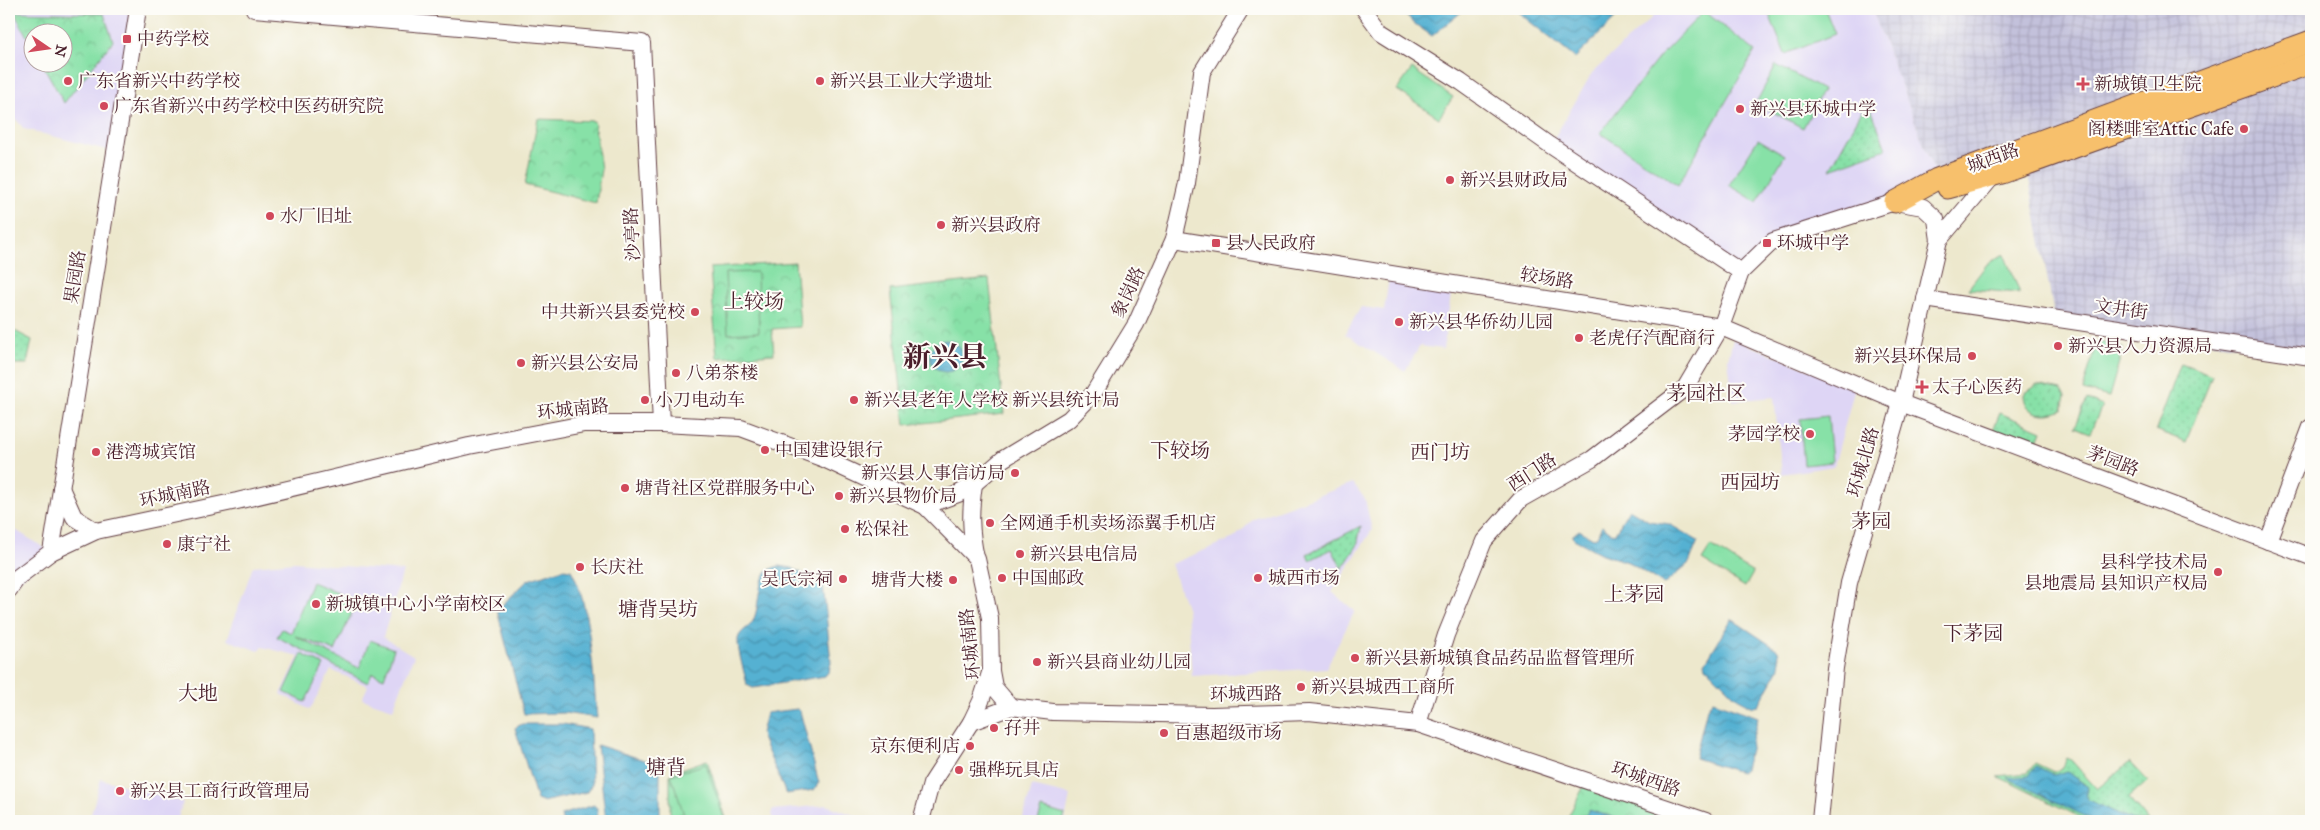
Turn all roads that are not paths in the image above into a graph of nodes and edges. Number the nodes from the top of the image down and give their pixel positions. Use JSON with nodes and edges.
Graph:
{"nodes":[{"id":1,"x":138,"y":9,"type":"edge"},
{"id":2,"x":254,"y":9,"type":"edge"},
{"id":3,"x":1240,"y":9,"type":"edge"},
{"id":4,"x":1364,"y":9,"type":"edge"},
{"id":5,"x":2311,"y":41,"type":"edge"},
{"id":6,"x":2311,"y":63,"type":"edge"},
{"id":7,"x":2023,"y":147,"type":"junction"},
{"id":8,"x":1895,"y":202,"type":"junction"},
{"id":9,"x":1174,"y":239,"type":"junction"},
{"id":10,"x":1939,"y":240,"type":"junction"},
{"id":11,"x":1741,"y":272,"type":"junction"},
{"id":12,"x":1925,"y":299,"type":"junction"},
{"id":13,"x":1721,"y":327,"type":"junction"},
{"id":14,"x":2311,"y":358,"type":"edge"},
{"id":15,"x":1901,"y":403,"type":"junction"},
{"id":16,"x":661,"y":424,"type":"junction"},
{"id":17,"x":2311,"y":427,"type":"edge"},
{"id":18,"x":974,"y":484,"type":"junction"},
{"id":19,"x":61,"y":488,"type":"junction"},
{"id":20,"x":925,"y":506,"type":"junction"},
{"id":21,"x":96,"y":531,"type":"junction"},
{"id":22,"x":2268,"y":540,"type":"junction"},
{"id":23,"x":51,"y":552,"type":"junction"},
{"id":24,"x":2311,"y":557,"type":"edge"},
{"id":25,"x":977,"y":559,"type":"junction"},
{"id":26,"x":9,"y":590,"type":"edge"},
{"id":27,"x":991,"y":671,"type":"junction"},
{"id":28,"x":1011,"y":707,"type":"junction"},
{"id":29,"x":971,"y":722,"type":"junction"},
{"id":30,"x":1418,"y":724,"type":"junction"},
{"id":31,"x":1821,"y":804,"type":"junction"},
{"id":32,"x":922,"y":821,"type":"edge"},
{"id":33,"x":1706,"y":821,"type":"edge"},
{"id":34,"x":1808,"y":821,"type":"edge"},
{"id":35,"x":1820,"y":821,"type":"edge"}],
"edges":[{"from":1,"to":19,"type":"street","name":"果园路"},
{"from":2,"to":16,"type":"street","name":"沙亭路"},
{"from":3,"to":9,"type":"street","name":"象岗路"},
{"from":4,"to":11,"type":"street"},
{"from":5,"to":7,"type":"main road","name":"城西路"},
{"from":6,"to":8,"type":"main road"},
{"from":7,"to":8,"type":"main road","name":"城西路"},
{"from":7,"to":10,"type":"street","name":"环城北路"},
{"from":8,"to":10,"type":"street"},
{"from":8,"to":11,"type":"street","name":"城西路"},
{"from":9,"to":13,"type":"street","name":"较场路"},
{"from":9,"to":18,"type":"street","name":"象岗路"},
{"from":10,"to":12,"type":"street","name":"环城北路"},
{"from":11,"to":13,"type":"street","name":"城西路"},
{"from":12,"to":14,"type":"street","name":"文井街"},
{"from":12,"to":15,"type":"street","name":"环城北路"},
{"from":13,"to":15,"type":"street","name":"较场路"},
{"from":13,"to":30,"type":"street","name":"西门路"},
{"from":15,"to":22,"type":"street","name":"茅园路"},
{"from":15,"to":31,"type":"street","name":"环城北路"},
{"from":16,"to":20,"type":"street","name":"环城南路"},
{"from":16,"to":21,"type":"street","name":"环城南路"},
{"from":17,"to":22,"type":"street"},
{"from":18,"to":20,"type":"street","name":"象岗路"},
{"from":18,"to":25,"type":"street"},
{"from":19,"to":21,"type":"street"},
{"from":19,"to":23,"type":"street","name":"果园路"},
{"from":20,"to":25,"type":"street","name":"环城南路"},
{"from":21,"to":23,"type":"street","name":"环城南路"},
{"from":22,"to":24,"type":"street","name":"茅园路"},
{"from":23,"to":26,"type":"street","name":"环城南路"},
{"from":25,"to":27,"type":"street","name":"环城南路"},
{"from":27,"to":28,"type":"street","name":"环城南路"},
{"from":27,"to":29,"type":"street"},
{"from":28,"to":29,"type":"street"},
{"from":28,"to":30,"type":"street","name":"环城西路"},
{"from":29,"to":32,"type":"street"},
{"from":30,"to":33,"type":"street","name":"环城西路"},
{"from":31,"to":34,"type":"street"},
{"from":31,"to":35,"type":"street","name":"环城北路"}]}
